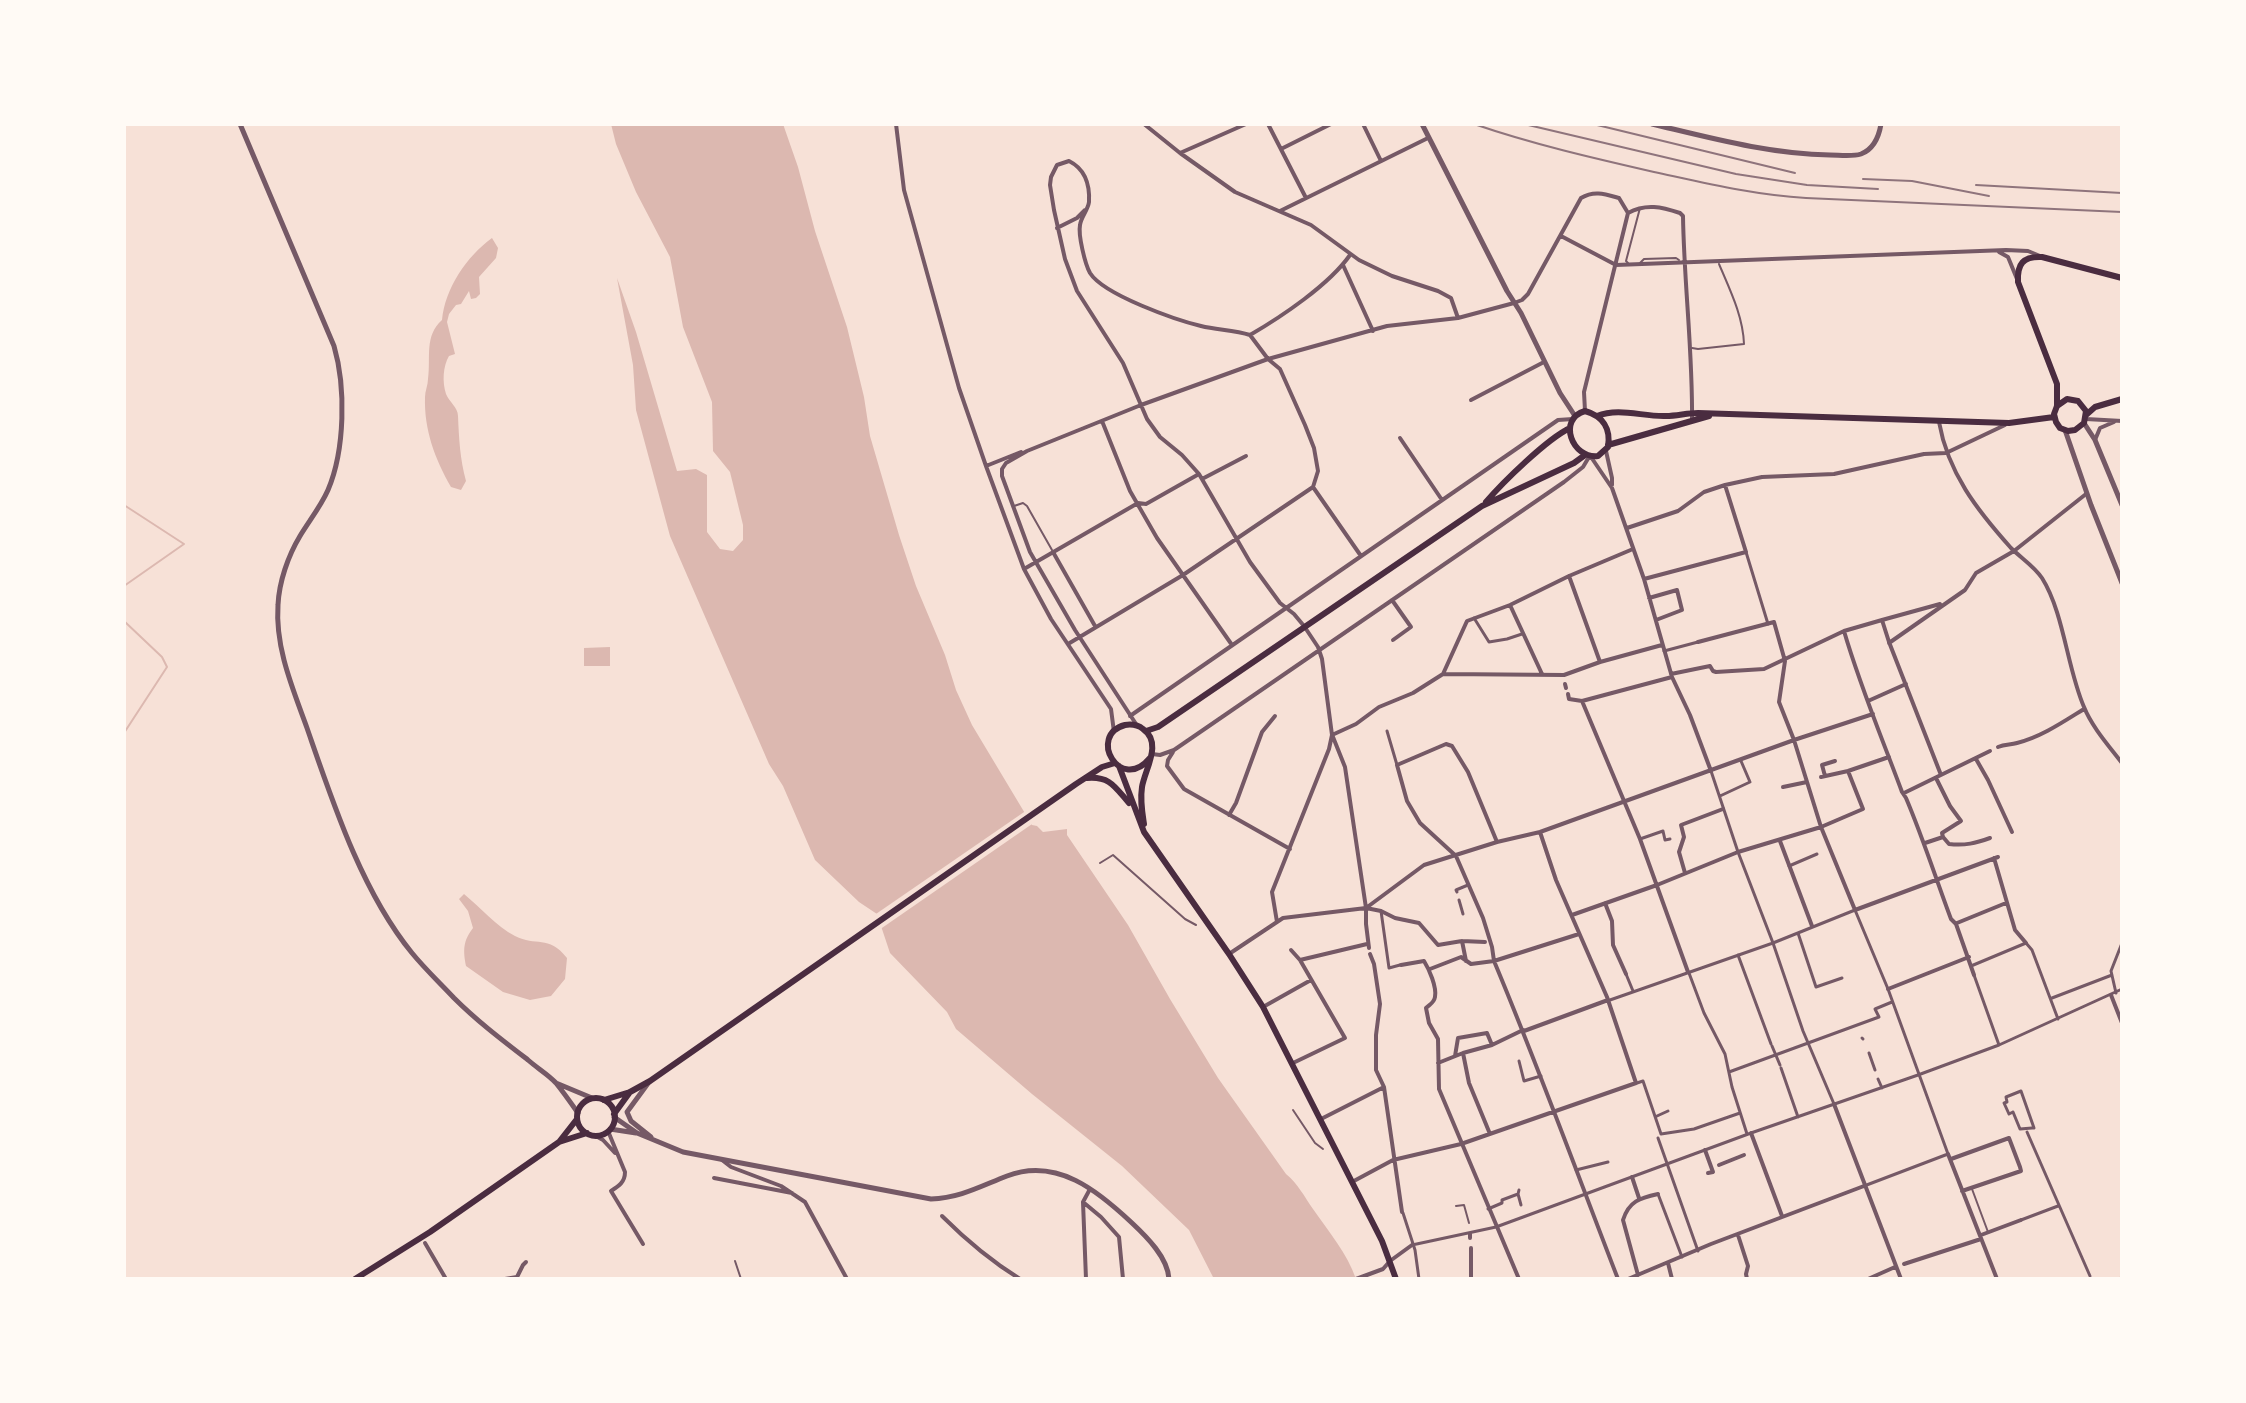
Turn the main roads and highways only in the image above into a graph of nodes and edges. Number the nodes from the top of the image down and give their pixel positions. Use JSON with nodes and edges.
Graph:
{"nodes":[{"id":1,"x":2122,"y":278,"type":"edge"},
{"id":2,"x":2122,"y":399,"type":"edge"},
{"id":3,"x":2057,"y":406,"type":"junction"},
{"id":4,"x":1597,"y":416,"type":"junction"},
{"id":5,"x":1692,"y":417,"type":"junction"},
{"id":6,"x":2054,"y":417,"type":"junction"},
{"id":7,"x":2085,"y":419,"type":"junction"},
{"id":8,"x":1570,"y":428,"type":"junction"},
{"id":9,"x":1607,"y":448,"type":"junction"},
{"id":10,"x":1588,"y":456,"type":"junction"},
{"id":11,"x":1482,"y":506,"type":"junction"},
{"id":12,"x":1158,"y":727,"type":"junction"},
{"id":13,"x":1146,"y":731,"type":"junction"},
{"id":14,"x":1151,"y":739,"type":"junction"},
{"id":15,"x":1109,"y":755,"type":"junction"},
{"id":16,"x":1151,"y":756,"type":"junction"},
{"id":17,"x":1117,"y":765,"type":"junction"},
{"id":18,"x":1102,"y":767,"type":"junction"},
{"id":19,"x":1083,"y":779,"type":"junction"},
{"id":20,"x":1133,"y":807,"type":"junction"},
{"id":21,"x":1144,"y":832,"type":"junction"},
{"id":22,"x":630,"y":1092,"type":"junction"},
{"id":23,"x":604,"y":1100,"type":"junction"},
{"id":24,"x":578,"y":1116,"type":"junction"},
{"id":25,"x":614,"y":1116,"type":"junction"},
{"id":26,"x":590,"y":1134,"type":"junction"},
{"id":27,"x":559,"y":1142,"type":"junction"},
{"id":28,"x":355,"y":1279,"type":"edge"},
{"id":29,"x":1396,"y":1279,"type":"edge"}],
"edges":[{"from":1,"to":3,"type":"main road"},
{"from":2,"to":7,"type":"main road"},
{"from":3,"to":6,"type":"main road"},
{"from":3,"to":7,"type":"main road"},
{"from":4,"to":5,"type":"main road"},
{"from":4,"to":8,"type":"main road"},
{"from":4,"to":9,"type":"main road"},
{"from":5,"to":6,"type":"main road"},
{"from":5,"to":9,"type":"main road"},
{"from":6,"to":7,"type":"main road"},
{"from":8,"to":10,"type":"main road"},
{"from":8,"to":11,"type":"main road"},
{"from":9,"to":10,"type":"main road"},
{"from":10,"to":11,"type":"main road"},
{"from":11,"to":12,"type":"main road"},
{"from":12,"to":13,"type":"main road"},
{"from":12,"to":14,"type":"main road"},
{"from":13,"to":14,"type":"main road"},
{"from":13,"to":15,"type":"main road"},
{"from":14,"to":16,"type":"main road"},
{"from":15,"to":17,"type":"main road"},
{"from":15,"to":18,"type":"main road"},
{"from":16,"to":17,"type":"main road"},
{"from":16,"to":21,"type":"main road"},
{"from":17,"to":18,"type":"main road"},
{"from":17,"to":20,"type":"main road"},
{"from":18,"to":19,"type":"main road"},
{"from":19,"to":20,"type":"main road"},
{"from":19,"to":22,"type":"main road"},
{"from":20,"to":21,"type":"main road"},
{"from":21,"to":29,"type":"main road"},
{"from":22,"to":23,"type":"main road"},
{"from":22,"to":25,"type":"main road"},
{"from":23,"to":24,"type":"main road"},
{"from":23,"to":25,"type":"main road"},
{"from":24,"to":26,"type":"main road"},
{"from":24,"to":27,"type":"main road"},
{"from":25,"to":26,"type":"main road"},
{"from":26,"to":27,"type":"main road"},
{"from":27,"to":28,"type":"main road"}]}
